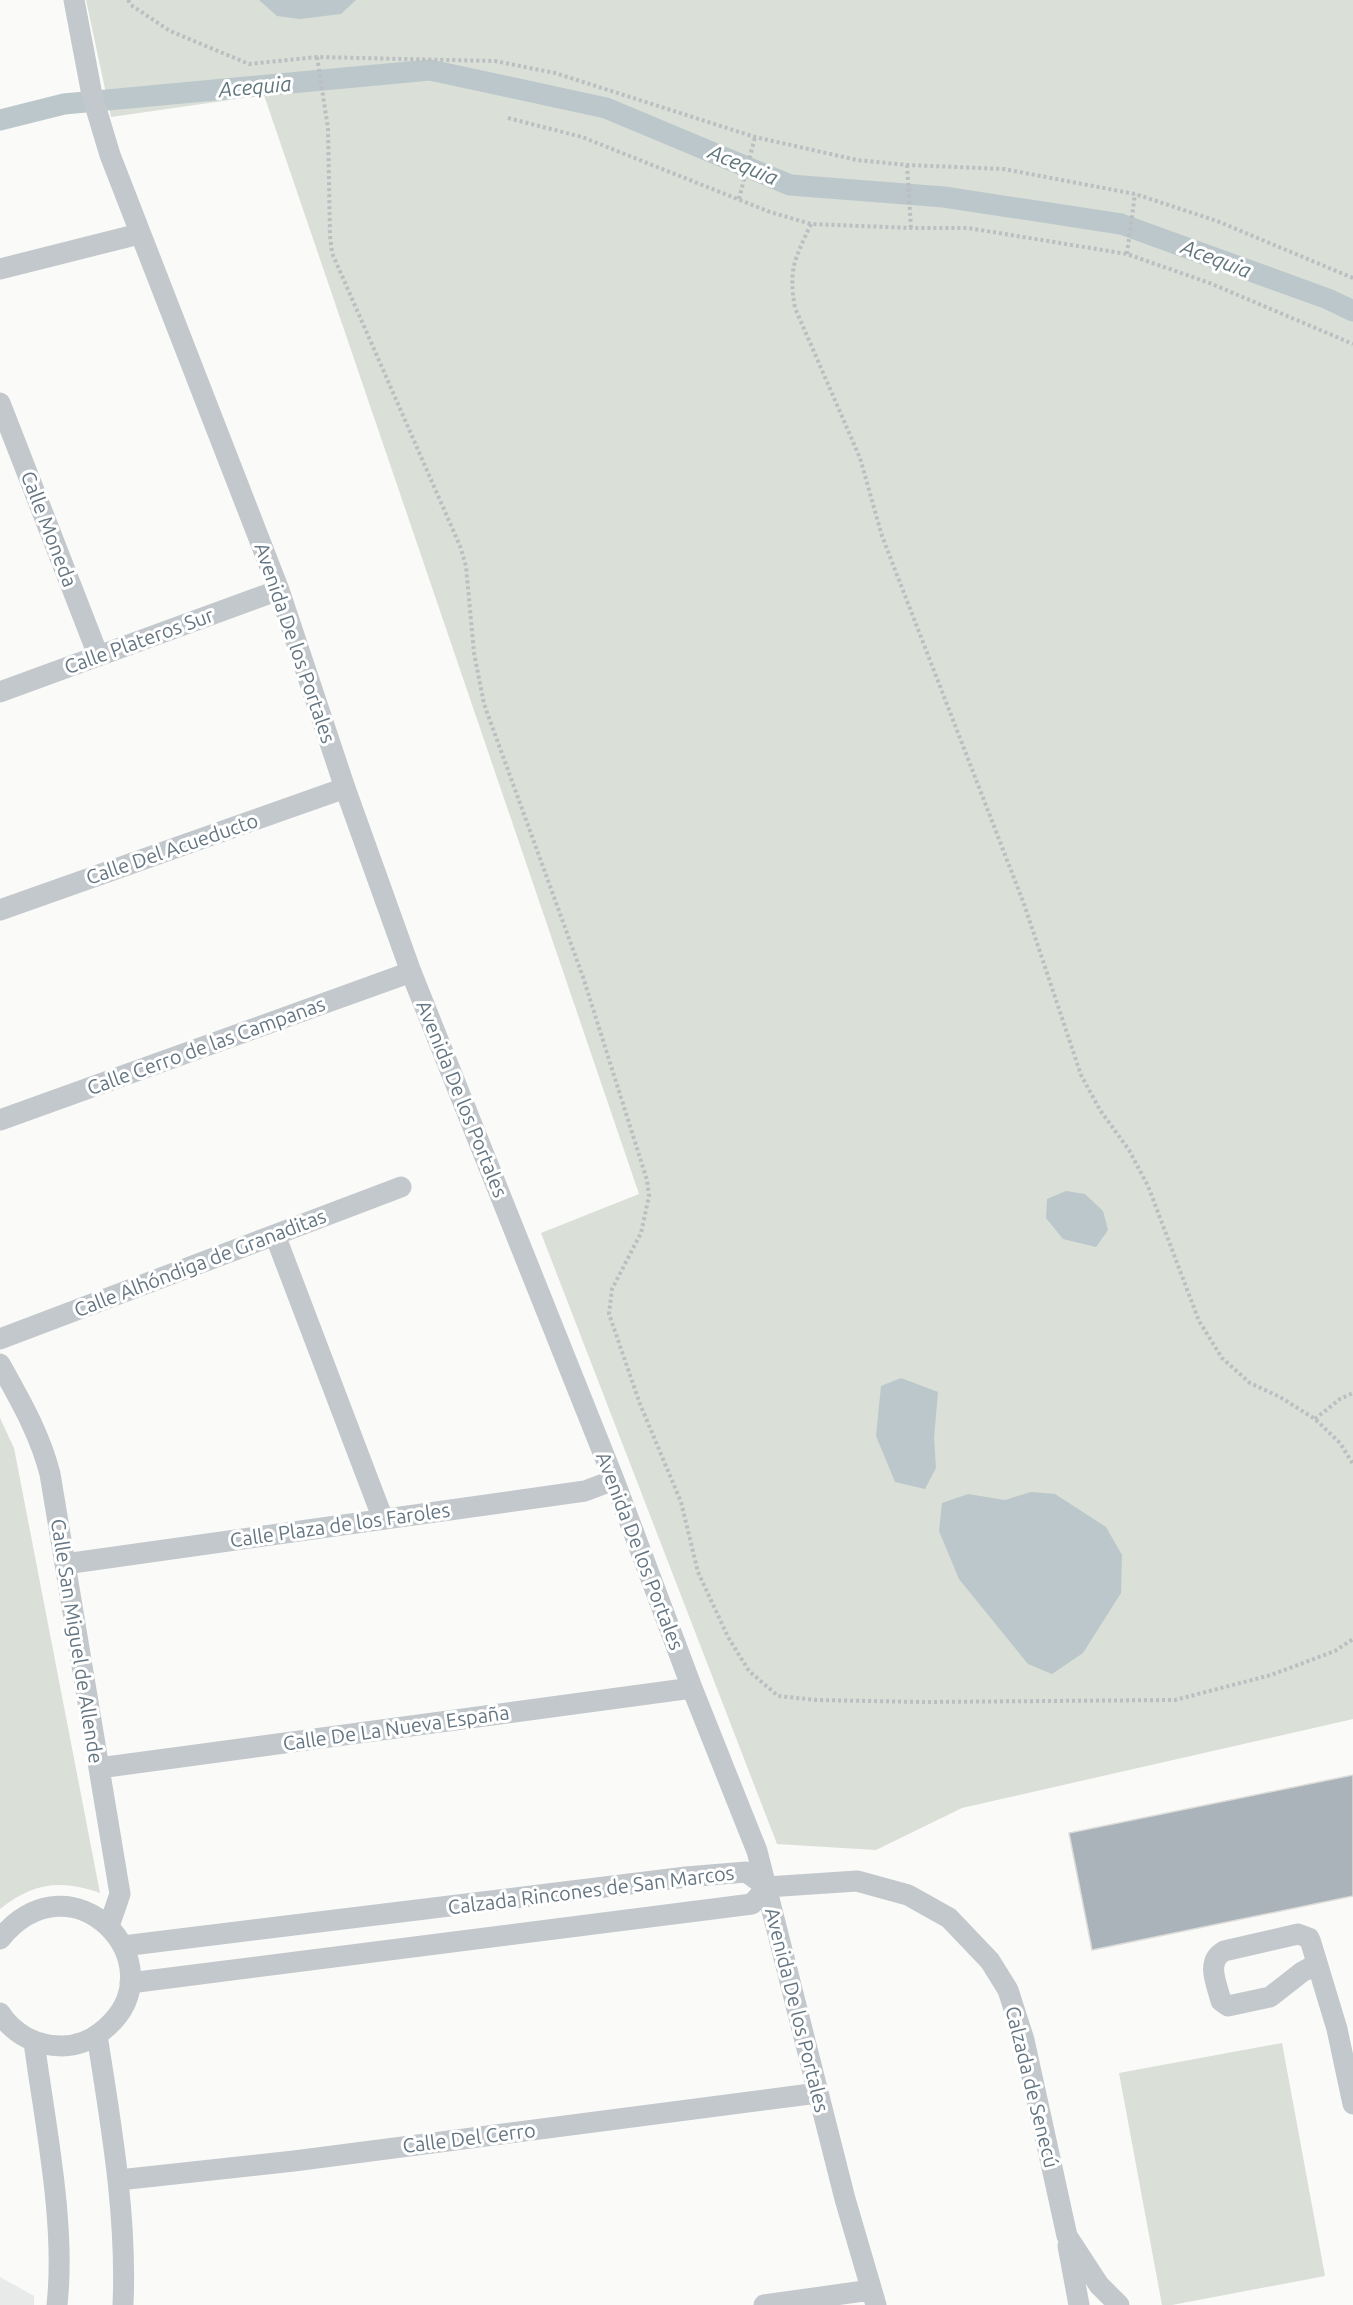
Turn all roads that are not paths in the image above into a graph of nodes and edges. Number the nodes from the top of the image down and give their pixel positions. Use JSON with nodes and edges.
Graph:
{"nodes":[{"id":1,"x":74,"y":0,"type":"edge"},
{"id":2,"x":140,"y":234,"type":"junction"},
{"id":3,"x":0,"y":269,"type":"edge"},
{"id":4,"x":0,"y":403,"type":"edge"},
{"id":5,"x":279,"y":590,"type":"junction"},
{"id":6,"x":98,"y":655,"type":"junction"},
{"id":7,"x":0,"y":692,"type":"edge"},
{"id":8,"x":345,"y":788,"type":"junction"},
{"id":9,"x":0,"y":910,"type":"edge"},
{"id":10,"x":411,"y":972,"type":"junction"},
{"id":11,"x":0,"y":1120,"type":"edge"},
{"id":12,"x":401,"y":1187,"type":"dead end"},
{"id":13,"x":275,"y":1234,"type":"junction"},
{"id":14,"x":0,"y":1339,"type":"edge"},
{"id":15,"x":0,"y":1364,"type":"edge"},
{"id":16,"x":614,"y":1480,"type":"junction"},
{"id":17,"x":382,"y":1520,"type":"junction"},
{"id":18,"x":65,"y":1564,"type":"junction"},
{"id":19,"x":693,"y":1688,"type":"junction"},
{"id":20,"x":99,"y":1768,"type":"junction"},
{"id":21,"x":767,"y":1887,"type":"junction"},
{"id":22,"x":109,"y":1926,"type":"junction"},
{"id":23,"x":0,"y":1940,"type":"edge"},
{"id":24,"x":123,"y":1946,"type":"junction"},
{"id":25,"x":1317,"y":1965,"type":"junction"},
{"id":26,"x":130,"y":1983,"type":"junction"},
{"id":27,"x":0,"y":2013,"type":"edge"},
{"id":28,"x":1345,"y":2028,"type":"edge"},
{"id":29,"x":97,"y":2035,"type":"junction"},
{"id":30,"x":34,"y":2042,"type":"junction"},
{"id":31,"x":1349,"y":2068,"type":"edge"},
{"id":32,"x":818,"y":2093,"type":"junction"},
{"id":33,"x":1353,"y":2104,"type":"edge"},
{"id":34,"x":119,"y":2180,"type":"junction"},
{"id":35,"x":1067,"y":2236,"type":"junction"},
{"id":36,"x":874,"y":2297,"type":"edge"},
{"id":37,"x":57,"y":2305,"type":"edge"},
{"id":38,"x":123,"y":2305,"type":"edge"},
{"id":39,"x":764,"y":2305,"type":"edge"},
{"id":40,"x":1079,"y":2305,"type":"edge"},
{"id":41,"x":1119,"y":2305,"type":"edge"}],
"edges":[{"from":1,"to":2,"type":"street","name":"Avenida De los Portales"},
{"from":2,"to":3,"type":"street"},
{"from":2,"to":5,"type":"street","name":"Avenida De los Portales"},
{"from":4,"to":6,"type":"street","name":"Calle Moneda"},
{"from":5,"to":6,"type":"street","name":"Calle Plateros Sur"},
{"from":5,"to":8,"type":"street","name":"Avenida De los Portales"},
{"from":6,"to":7,"type":"street","name":"Calle Plateros Sur"},
{"from":8,"to":9,"type":"street","name":"Calle Del Acueducto"},
{"from":8,"to":10,"type":"street","name":"Avenida De los Portales"},
{"from":10,"to":11,"type":"street","name":"Calle Cerro de las Campanas"},
{"from":10,"to":16,"type":"street","name":"Avenida De los Portales"},
{"from":12,"to":13,"type":"street","name":"Calle Alhóndiga de Granaditas"},
{"from":13,"to":14,"type":"street","name":"Calle Alhóndiga de Granaditas"},
{"from":13,"to":17,"type":"street"},
{"from":15,"to":18,"type":"street","name":"Calle San Miguel de Allende"},
{"from":16,"to":17,"type":"street","name":"Calle Plaza de los Faroles"},
{"from":16,"to":19,"type":"street","name":"Avenida De los Portales"},
{"from":17,"to":18,"type":"street","name":"Calle Plaza de los Faroles"},
{"from":18,"to":20,"type":"street","name":"Calle San Miguel de Allende"},
{"from":19,"to":20,"type":"street","name":"Calle De La Nueva España"},
{"from":19,"to":21,"type":"street","name":"Avenida De los Portales"},
{"from":20,"to":22,"type":"street","name":"Calle San Miguel de Allende"},
{"from":21,"to":24,"type":"street","name":"Calzada Rincones de San Marcos"},
{"from":21,"to":26,"type":"street","name":"Calzada Rincones de San Marcos"},
{"from":21,"to":32,"type":"street","name":"Avenida De los Portales"},
{"from":21,"to":35,"type":"street","name":"Calzada de Senecú"},
{"from":22,"to":23,"type":"street"},
{"from":22,"to":24,"type":"street"},
{"from":24,"to":26,"type":"street"},
{"from":25,"to":25,"type":"street"},
{"from":25,"to":28,"type":"street"},
{"from":26,"to":29,"type":"street"},
{"from":27,"to":30,"type":"street"},
{"from":28,"to":31,"type":"street"},
{"from":29,"to":30,"type":"street"},
{"from":29,"to":34,"type":"street"},
{"from":30,"to":37,"type":"street"},
{"from":31,"to":33,"type":"street"},
{"from":32,"to":34,"type":"street","name":"Calle Del Cerro"},
{"from":32,"to":36,"type":"street","name":"Avenida De los Portales"},
{"from":34,"to":38,"type":"street"},
{"from":35,"to":40,"type":"street"},
{"from":35,"to":41,"type":"street","name":"Calzada de Senecú"},
{"from":36,"to":39,"type":"street"}]}
